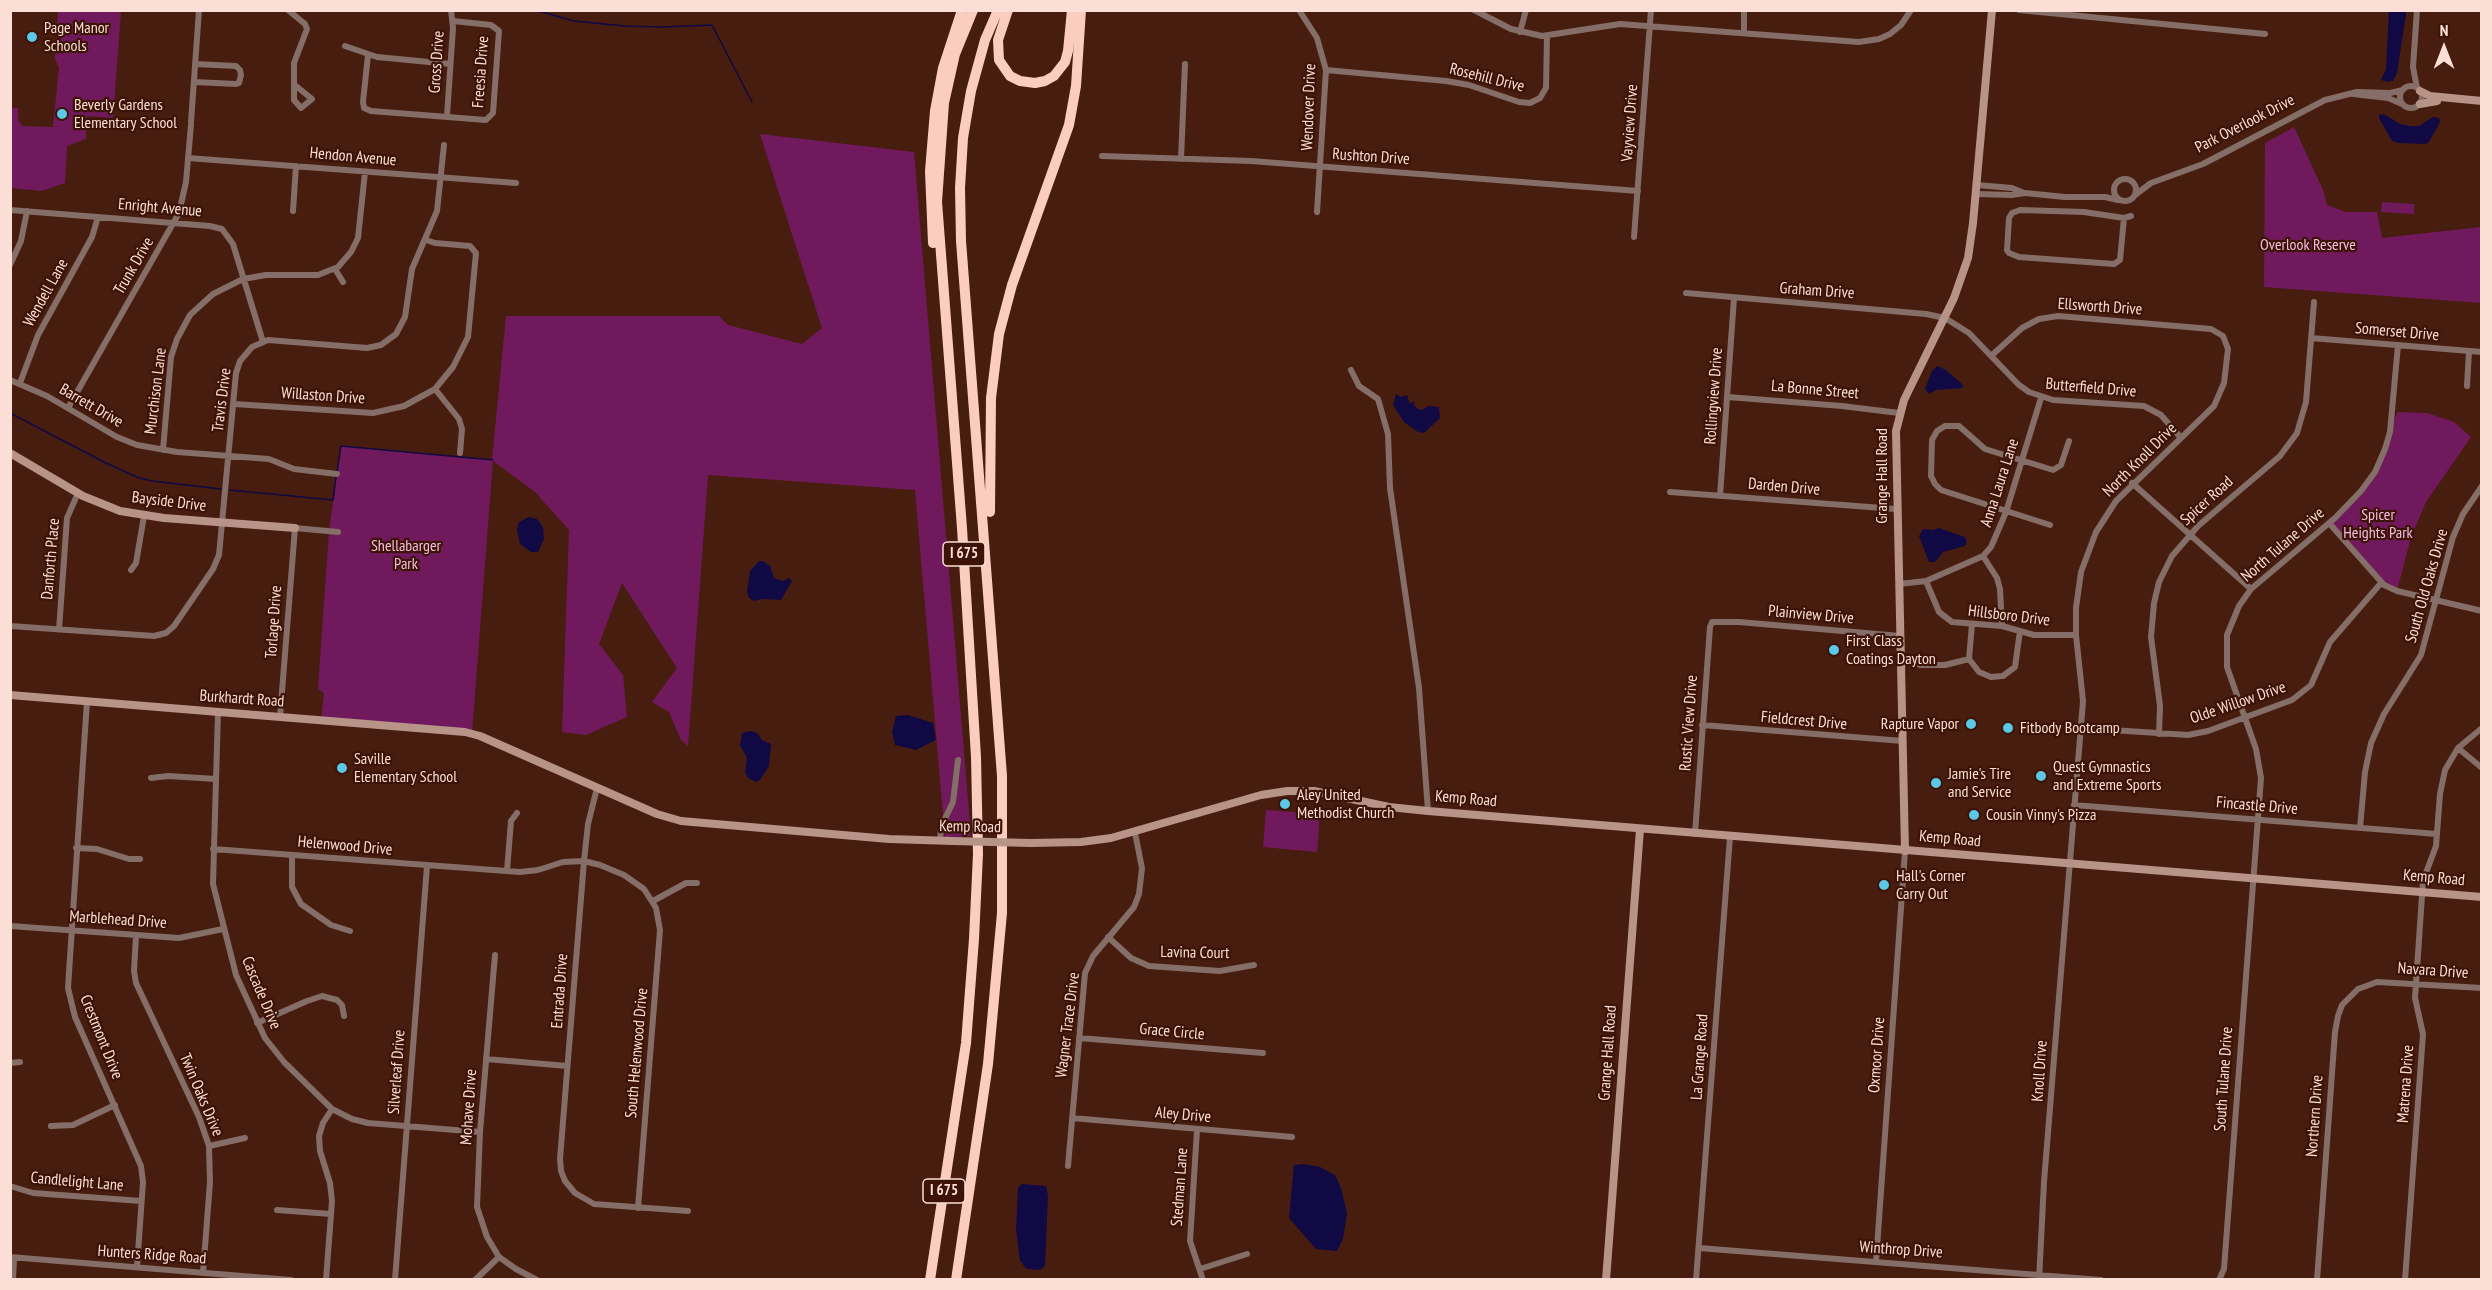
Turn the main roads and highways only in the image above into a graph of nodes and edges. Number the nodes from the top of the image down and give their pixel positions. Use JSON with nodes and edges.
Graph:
{"nodes":[{"id":1,"x":962,"y":10,"type":"edge"},
{"id":2,"x":973,"y":10,"type":"edge"},
{"id":3,"x":998,"y":10,"type":"edge"},
{"id":4,"x":1008,"y":10,"type":"edge"},
{"id":5,"x":1072,"y":10,"type":"edge"},
{"id":6,"x":1081,"y":10,"type":"edge"},
{"id":7,"x":1992,"y":10,"type":"edge"},
{"id":8,"x":2419,"y":90,"type":"road end"},
{"id":9,"x":2481,"y":101,"type":"edge"},
{"id":10,"x":2420,"y":104,"type":"road end"},
{"id":11,"x":943,"y":296,"type":"junction"},
{"id":12,"x":10,"y":453,"type":"edge"},
{"id":13,"x":295,"y":528,"type":"road end"},
{"id":14,"x":989,"y":596,"type":"junction"},
{"id":15,"x":10,"y":695,"type":"edge"},
{"id":16,"x":472,"y":734,"type":"joint"},
{"id":17,"x":1640,"y":829,"type":"junction"},
{"id":18,"x":1905,"y":851,"type":"junction"},
{"id":19,"x":2481,"y":897,"type":"edge"},
{"id":20,"x":930,"y":1280,"type":"edge"},
{"id":21,"x":956,"y":1280,"type":"edge"},
{"id":22,"x":1606,"y":1280,"type":"edge"}],
"edges":[{"from":1,"to":11,"type":"highway"},
{"from":2,"to":11,"type":"highway","number":"I 675"},
{"from":3,"to":14,"type":"highway","number":"I 675"},
{"from":4,"to":5,"type":"highway"},
{"from":6,"to":14,"type":"highway"},
{"from":7,"to":18,"type":"main road","name":"Grange Hall Road"},
{"from":8,"to":9,"type":"main road","name":"Park Overlook Drive"},
{"from":9,"to":10,"type":"main road","name":"Park Overlook Drive"},
{"from":11,"to":20,"type":"highway","number":"I 675"},
{"from":12,"to":13,"type":"main road","name":"Bayside Drive"},
{"from":14,"to":21,"type":"highway","number":"I 675"},
{"from":15,"to":16,"type":"main road","name":"Burkhardt Road"},
{"from":16,"to":17,"type":"main road","name":"Kemp Road","bridge":true},
{"from":17,"to":18,"type":"main road","name":"Kemp Road"},
{"from":17,"to":22,"type":"main road","name":"Grange Hall Road"},
{"from":18,"to":19,"type":"main road","name":"Kemp Road"}]}
